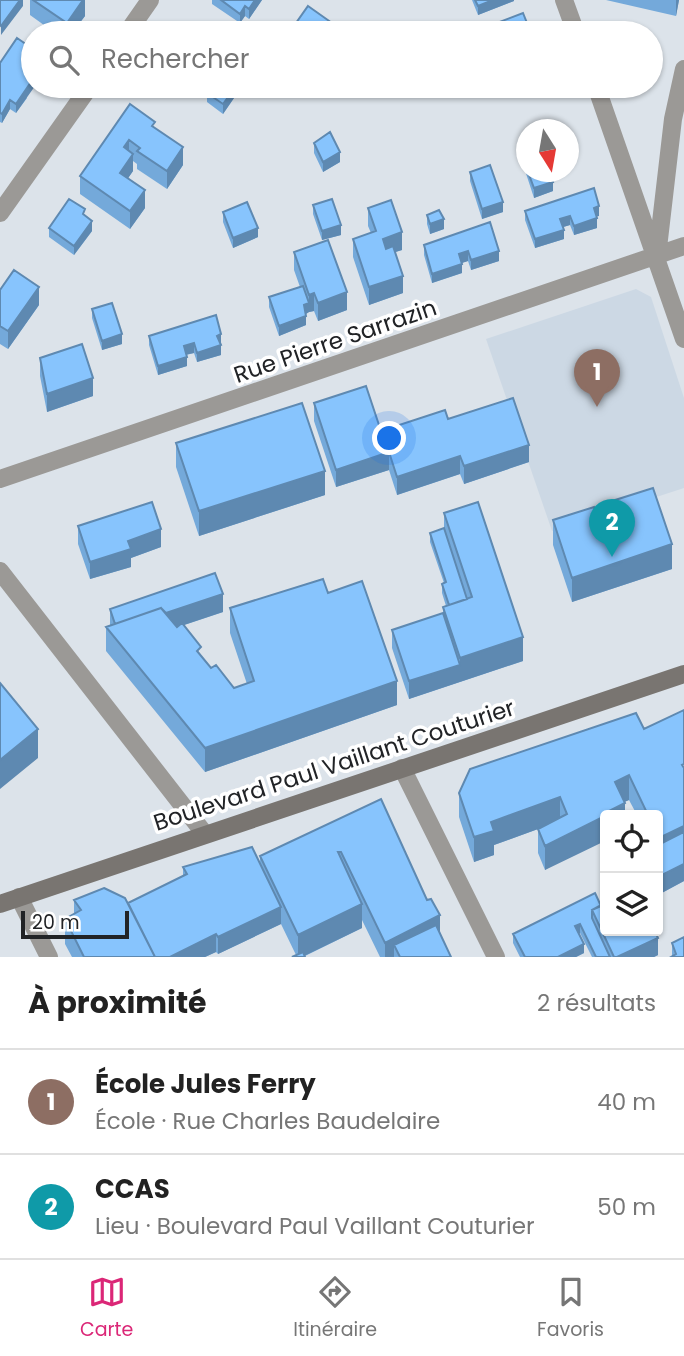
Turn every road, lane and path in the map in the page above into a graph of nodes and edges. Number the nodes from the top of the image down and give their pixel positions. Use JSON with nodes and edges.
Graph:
{"nodes":[{"id":1,"x":150,"y":0,"type":"edge"},
{"id":2,"x":564,"y":0,"type":"edge"},
{"id":3,"x":135,"y":21,"type":"edge"},
{"id":4,"x":572,"y":21,"type":"edge"},
{"id":5,"x":684,"y":69,"type":"edge"},
{"id":6,"x":81,"y":98,"type":"edge"},
{"id":7,"x":600,"y":98,"type":"edge"},
{"id":8,"x":0,"y":213,"type":"edge"},
{"id":9,"x":684,"y":246,"type":"edge"},
{"id":10,"x":657,"y":255,"type":"junction"},
{"id":11,"x":684,"y":339,"type":"edge"},
{"id":12,"x":0,"y":480,"type":"edge"},
{"id":13,"x":0,"y":571,"type":"edge"},
{"id":14,"x":684,"y":674,"type":"edge"},
{"id":15,"x":402,"y":768,"type":"junction"},
{"id":16,"x":204,"y":833,"type":"junction"},
{"id":17,"x":19,"y":897,"type":"junction"},
{"id":18,"x":0,"y":904,"type":"edge"},
{"id":19,"x":49,"y":957,"type":"edge"},
{"id":20,"x":496,"y":957,"type":"edge"}],
"edges":[{"from":1,"to":3,"type":"street"},
{"from":2,"to":4,"type":"street"},
{"from":5,"to":10,"type":"street"},
{"from":6,"to":8,"type":"street"},
{"from":7,"to":10,"type":"street"},
{"from":9,"to":10,"type":"street","name":"Rue Pierre Sarrazin"},
{"from":10,"to":11,"type":"street"},
{"from":10,"to":12,"type":"street","name":"Rue Pierre Sarrazin"},
{"from":13,"to":16,"type":"street"},
{"from":14,"to":15,"type":"street","name":"Boulevard Paul Vaillant Couturier"},
{"from":15,"to":16,"type":"street","name":"Boulevard Paul Vaillant Couturier"},
{"from":15,"to":20,"type":"street"},
{"from":16,"to":17,"type":"street","name":"Boulevard Paul Vaillant Couturier"},
{"from":17,"to":18,"type":"street","name":"Boulevard Paul Vaillant Couturier"},
{"from":17,"to":19,"type":"street"}]}
